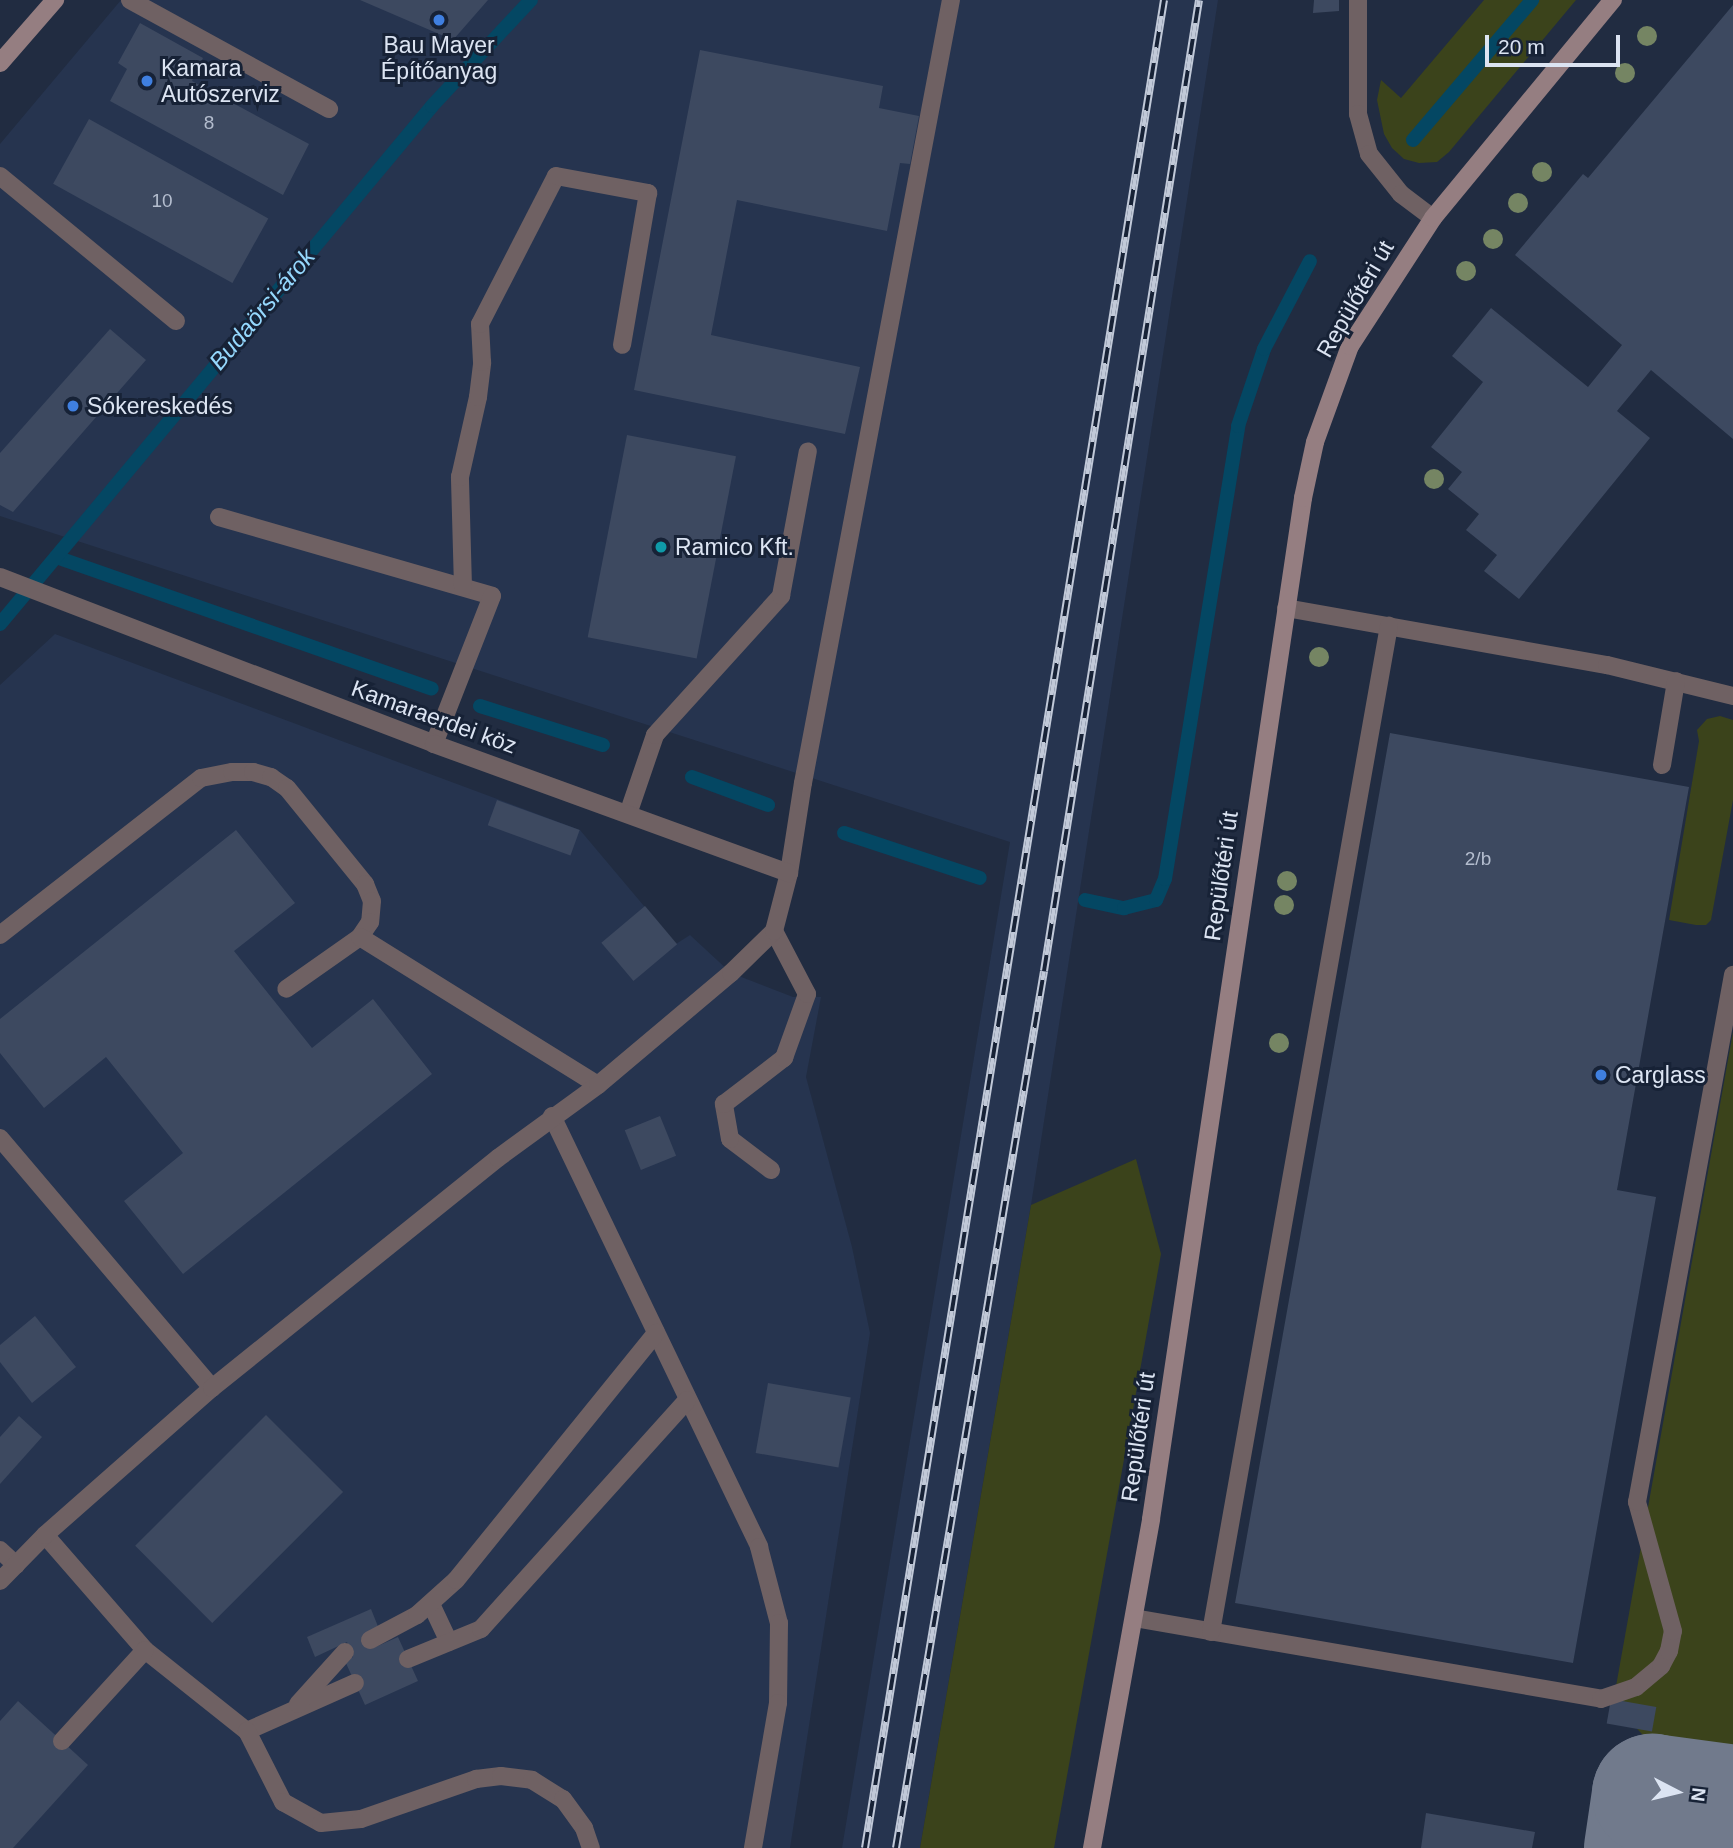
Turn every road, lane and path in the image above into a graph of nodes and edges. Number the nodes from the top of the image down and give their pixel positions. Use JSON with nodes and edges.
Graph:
{"nodes":[{"id":1,"x":55,"y":0,"type":"edge"},
{"id":2,"x":130,"y":0,"type":"edge"},
{"id":3,"x":951,"y":0,"type":"edge"},
{"id":4,"x":1358,"y":0,"type":"edge"},
{"id":5,"x":1613,"y":0,"type":"edge"},
{"id":6,"x":0,"y":64,"type":"edge"},
{"id":7,"x":329,"y":109,"type":"dead end"},
{"id":8,"x":0,"y":176,"type":"edge"},
{"id":9,"x":1433,"y":218,"type":"junction"},
{"id":10,"x":176,"y":321,"type":"dead end"},
{"id":11,"x":622,"y":345,"type":"dead end"},
{"id":12,"x":808,"y":451,"type":"dead end"},
{"id":13,"x":219,"y":517,"type":"dead end"},
{"id":14,"x":4,"y":579,"type":"edge"},
{"id":15,"x":463,"y":587,"type":"junction"},
{"id":16,"x":1286,"y":608,"type":"junction"},
{"id":17,"x":1389,"y":626,"type":"junction"},
{"id":18,"x":1676,"y":681,"type":"junction"},
{"id":19,"x":1733,"y":696,"type":"edge"},
{"id":20,"x":434,"y":744,"type":"junction"},
{"id":21,"x":1662,"y":765,"type":"dead end"},
{"id":22,"x":628,"y":814,"type":"junction"},
{"id":23,"x":789,"y":873,"type":"junction"},
{"id":24,"x":774,"y":930,"type":"junction"},
{"id":25,"x":0,"y":935,"type":"edge"},
{"id":26,"x":360,"y":937,"type":"junction"},
{"id":27,"x":1733,"y":975,"type":"edge"},
{"id":28,"x":286,"y":989,"type":"dead end"},
{"id":29,"x":598,"y":1085,"type":"junction"},
{"id":30,"x":552,"y":1116,"type":"junction"},
{"id":31,"x":0,"y":1138,"type":"edge"},
{"id":32,"x":771,"y":1170,"type":"dead end"},
{"id":33,"x":656,"y":1333,"type":"junction"},
{"id":34,"x":212,"y":1388,"type":"junction"},
{"id":35,"x":687,"y":1400,"type":"junction"},
{"id":36,"x":46,"y":1535,"type":"junction"},
{"id":37,"x":0,"y":1550,"type":"edge"},
{"id":38,"x":16,"y":1565,"type":"junction"},
{"id":39,"x":0,"y":1581,"type":"edge"},
{"id":40,"x":431,"y":1604,"type":"junction"},
{"id":41,"x":1134,"y":1618,"type":"junction"},
{"id":42,"x":1211,"y":1632,"type":"junction"},
{"id":43,"x":370,"y":1640,"type":"dead end"},
{"id":44,"x":449,"y":1642,"type":"junction"},
{"id":45,"x":145,"y":1650,"type":"junction"},
{"id":46,"x":345,"y":1652,"type":"dead end"},
{"id":47,"x":408,"y":1659,"type":"dead end"},
{"id":48,"x":355,"y":1683,"type":"dead end"},
{"id":49,"x":293,"y":1710,"type":"junction"},
{"id":50,"x":247,"y":1731,"type":"junction"},
{"id":51,"x":62,"y":1741,"type":"dead end"},
{"id":52,"x":591,"y":1848,"type":"edge"},
{"id":53,"x":753,"y":1848,"type":"edge"},
{"id":54,"x":1093,"y":1848,"type":"edge"}],
"edges":[{"from":1,"to":6,"type":"street"},
{"from":2,"to":7,"type":"street"},
{"from":3,"to":23,"type":"street"},
{"from":4,"to":9,"type":"street"},
{"from":5,"to":9,"type":"street","name":"Repülőtéri út"},
{"from":8,"to":10,"type":"street"},
{"from":9,"to":16,"type":"street","name":"Repülőtéri út"},
{"from":11,"to":15,"type":"street"},
{"from":12,"to":22,"type":"street"},
{"from":13,"to":15,"type":"street"},
{"from":14,"to":20,"type":"street","name":"Kamaraerdei köz"},
{"from":15,"to":20,"type":"street"},
{"from":16,"to":17,"type":"street"},
{"from":16,"to":41,"type":"street","name":"Repülőtéri út"},
{"from":17,"to":18,"type":"street"},
{"from":17,"to":42,"type":"street"},
{"from":18,"to":19,"type":"street"},
{"from":18,"to":21,"type":"street"},
{"from":20,"to":22,"type":"street","name":"Kamaraerdei köz"},
{"from":22,"to":23,"type":"street","name":"Kamaraerdei köz"},
{"from":23,"to":24,"type":"street"},
{"from":24,"to":29,"type":"street"},
{"from":24,"to":32,"type":"street"},
{"from":25,"to":26,"type":"street"},
{"from":26,"to":28,"type":"street"},
{"from":26,"to":29,"type":"street"},
{"from":27,"to":42,"type":"street"},
{"from":29,"to":30,"type":"street"},
{"from":30,"to":33,"type":"street"},
{"from":30,"to":34,"type":"street"},
{"from":31,"to":34,"type":"street"},
{"from":33,"to":35,"type":"street"},
{"from":33,"to":40,"type":"street"},
{"from":34,"to":36,"type":"street"},
{"from":35,"to":44,"type":"street"},
{"from":35,"to":53,"type":"street"},
{"from":36,"to":38,"type":"street"},
{"from":36,"to":45,"type":"street"},
{"from":37,"to":38,"type":"street"},
{"from":38,"to":39,"type":"street"},
{"from":40,"to":43,"type":"street"},
{"from":40,"to":44,"type":"street"},
{"from":41,"to":42,"type":"street"},
{"from":41,"to":54,"type":"street","name":"Repülőtéri út"},
{"from":44,"to":47,"type":"street"},
{"from":45,"to":50,"type":"street"},
{"from":45,"to":51,"type":"street"},
{"from":46,"to":49,"type":"street"},
{"from":48,"to":49,"type":"street"},
{"from":49,"to":50,"type":"street"},
{"from":50,"to":52,"type":"street"}]}
